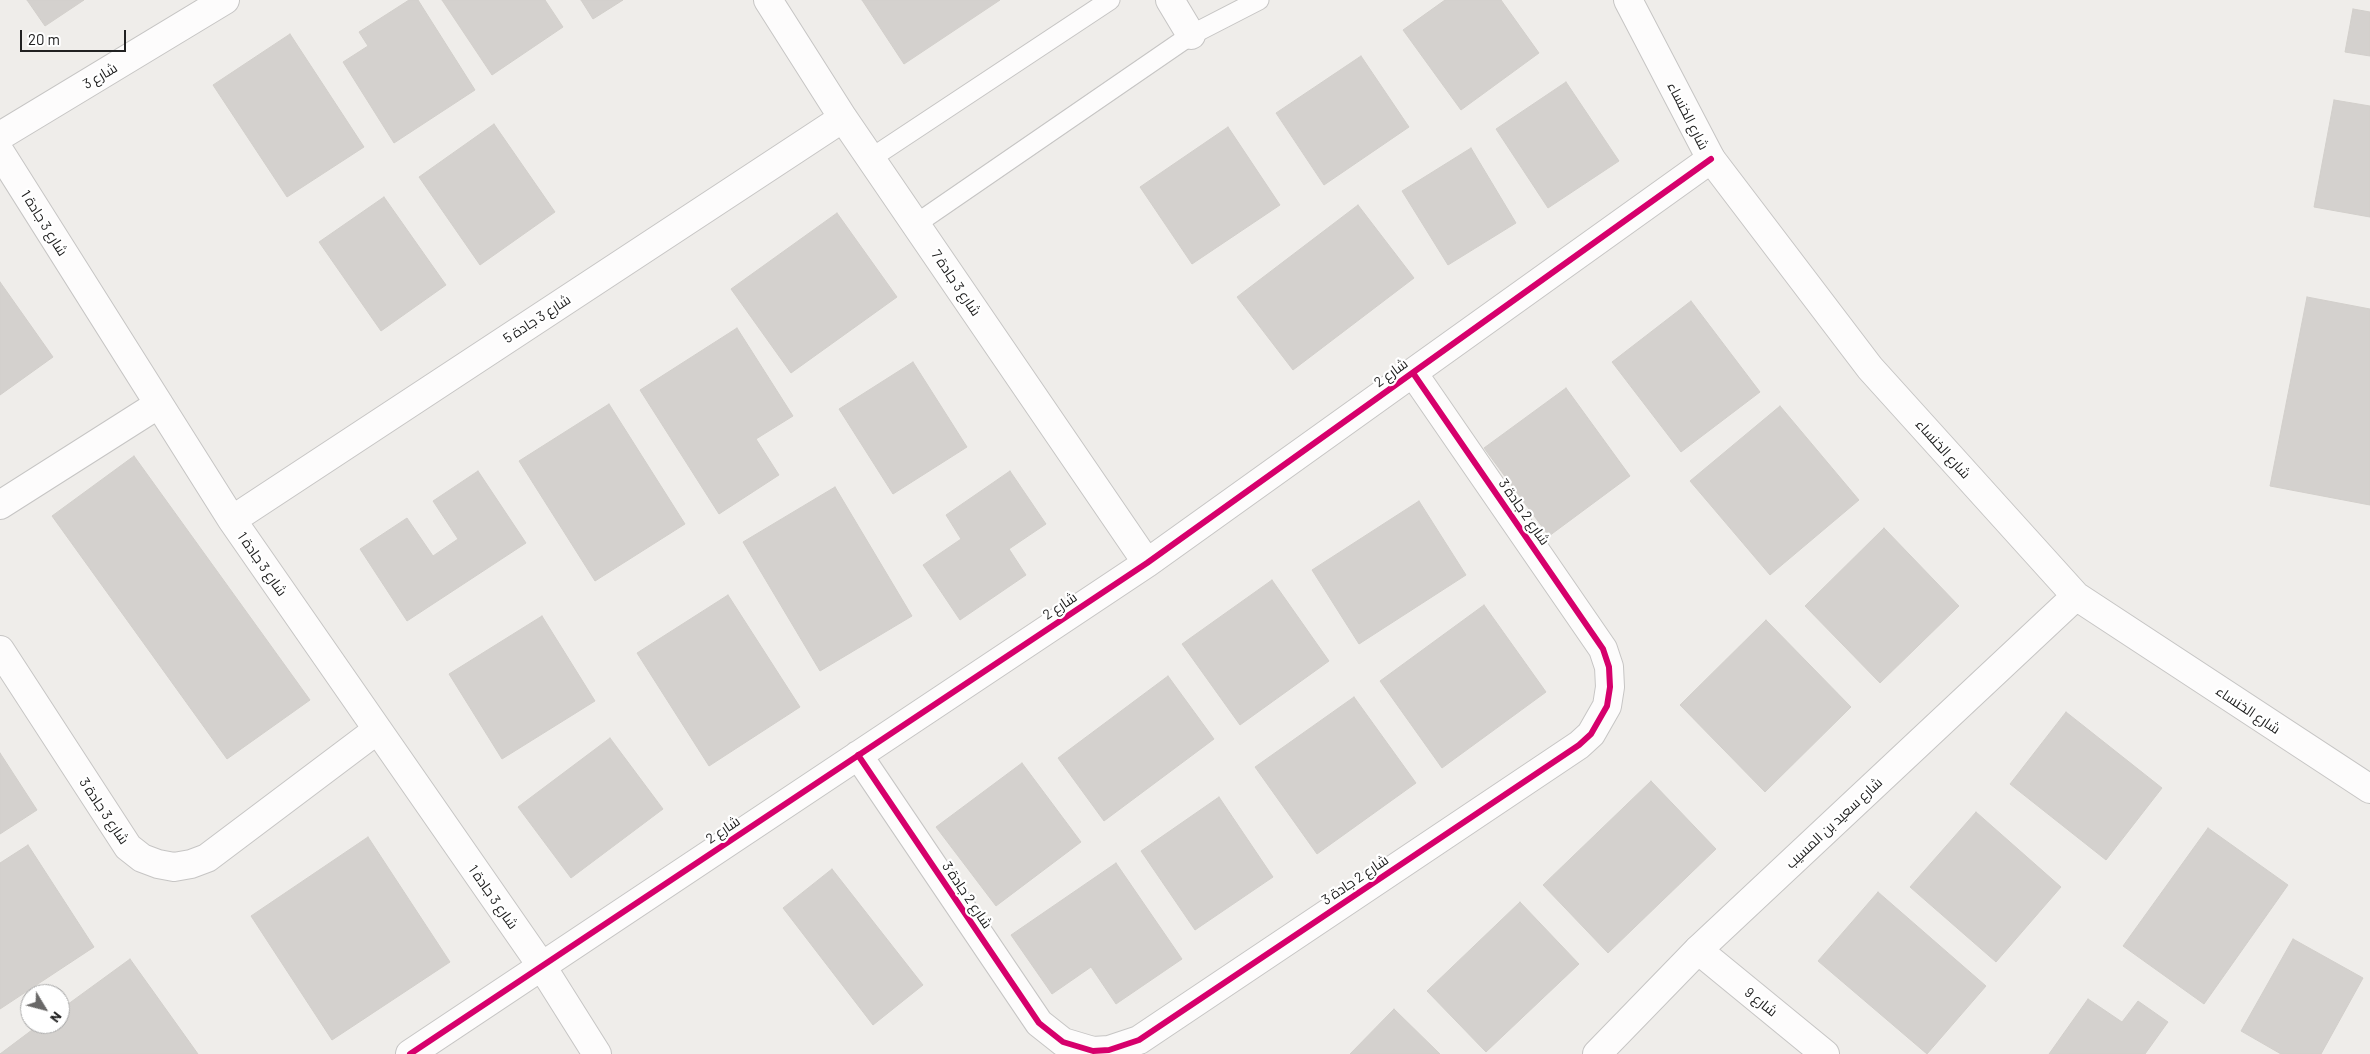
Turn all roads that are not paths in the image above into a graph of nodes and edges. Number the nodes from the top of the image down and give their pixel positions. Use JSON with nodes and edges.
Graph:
{"nodes":[{"id":1,"x":225,"y":0,"type":"edge"},
{"id":2,"x":768,"y":0,"type":"edge"},
{"id":3,"x":1110,"y":0,"type":"edge"},
{"id":4,"x":1170,"y":0,"type":"edge"},
{"id":5,"x":1259,"y":0,"type":"edge"},
{"id":6,"x":1628,"y":0,"type":"edge"},
{"id":7,"x":1191,"y":35,"type":"junction"},
{"id":8,"x":843,"y":118,"type":"junction"},
{"id":9,"x":0,"y":136,"type":"edge"},
{"id":10,"x":0,"y":152,"type":"edge"},
{"id":11,"x":870,"y":158,"type":"junction"},
{"id":12,"x":1711,"y":159,"type":"junction"},
{"id":13,"x":916,"y":224,"type":"junction"},
{"id":14,"x":1413,"y":373,"type":"junction"},
{"id":15,"x":159,"y":404,"type":"junction"},
{"id":16,"x":0,"y":505,"type":"edge"},
{"id":17,"x":232,"y":520,"type":"junction"},
{"id":18,"x":1147,"y":563,"type":"junction"},
{"id":19,"x":2076,"y":596,"type":"junction"},
{"id":20,"x":0,"y":650,"type":"edge"},
{"id":21,"x":377,"y":730,"type":"junction"},
{"id":22,"x":858,"y":755,"type":"junction"},
{"id":23,"x":2370,"y":789,"type":"edge"},
{"id":24,"x":1698,"y":950,"type":"junction"},
{"id":25,"x":541,"y":965,"type":"junction"},
{"id":26,"x":1078,"y":1051,"type":"edge"},
{"id":27,"x":410,"y":1054,"type":"edge"},
{"id":28,"x":597,"y":1054,"type":"edge"},
{"id":29,"x":1597,"y":1054,"type":"edge"},
{"id":30,"x":1825,"y":1054,"type":"edge"}],
"edges":[{"from":1,"to":9,"type":"street","name":"شارع 3"},
{"from":2,"to":8,"type":"street","name":"شارع 3 جادة 7"},
{"from":3,"to":11,"type":"lane"},
{"from":4,"to":7,"type":"street"},
{"from":5,"to":7,"type":"lane"},
{"from":6,"to":12,"type":"street","name":"شارع الخنساء"},
{"from":7,"to":13,"type":"lane"},
{"from":8,"to":11,"type":"street","name":"شارع 3 جادة 7"},
{"from":8,"to":17,"type":"street","name":"شارع 3 جادة 5"},
{"from":10,"to":15,"type":"street","name":"شارع 3 جادة 1"},
{"from":11,"to":13,"type":"street","name":"شارع 3 جادة 7"},
{"from":12,"to":14,"type":"street","name":"شارع 2"},
{"from":12,"to":19,"type":"street","name":"شارع الخنساء"},
{"from":13,"to":18,"type":"street","name":"شارع 3 جادة 7"},
{"from":14,"to":18,"type":"street","name":"شارع 2"},
{"from":14,"to":26,"type":"street","name":"شارع 2 جادة 3"},
{"from":15,"to":16,"type":"street"},
{"from":15,"to":17,"type":"street","name":"شارع 3 جادة 1"},
{"from":17,"to":21,"type":"street","name":"شارع 3 جادة 1"},
{"from":18,"to":22,"type":"street","name":"شارع 2"},
{"from":19,"to":23,"type":"street","name":"شارع الخنساء"},
{"from":19,"to":24,"type":"street","name":"شارع سعيد بن المسيب"},
{"from":20,"to":21,"type":"street","name":"شارع 3 جادة 3"},
{"from":21,"to":25,"type":"street","name":"شارع 3 جادة 1"},
{"from":22,"to":25,"type":"street","name":"شارع 2"},
{"from":22,"to":26,"type":"street","name":"شارع 2 جادة 3"},
{"from":24,"to":29,"type":"street","name":"شارع سعيد بن المسيب"},
{"from":24,"to":30,"type":"street","name":"شارع 9"},
{"from":25,"to":27,"type":"street","name":"شارع 2"},
{"from":25,"to":28,"type":"street","name":"شارع 3 جادة 1"}]}
